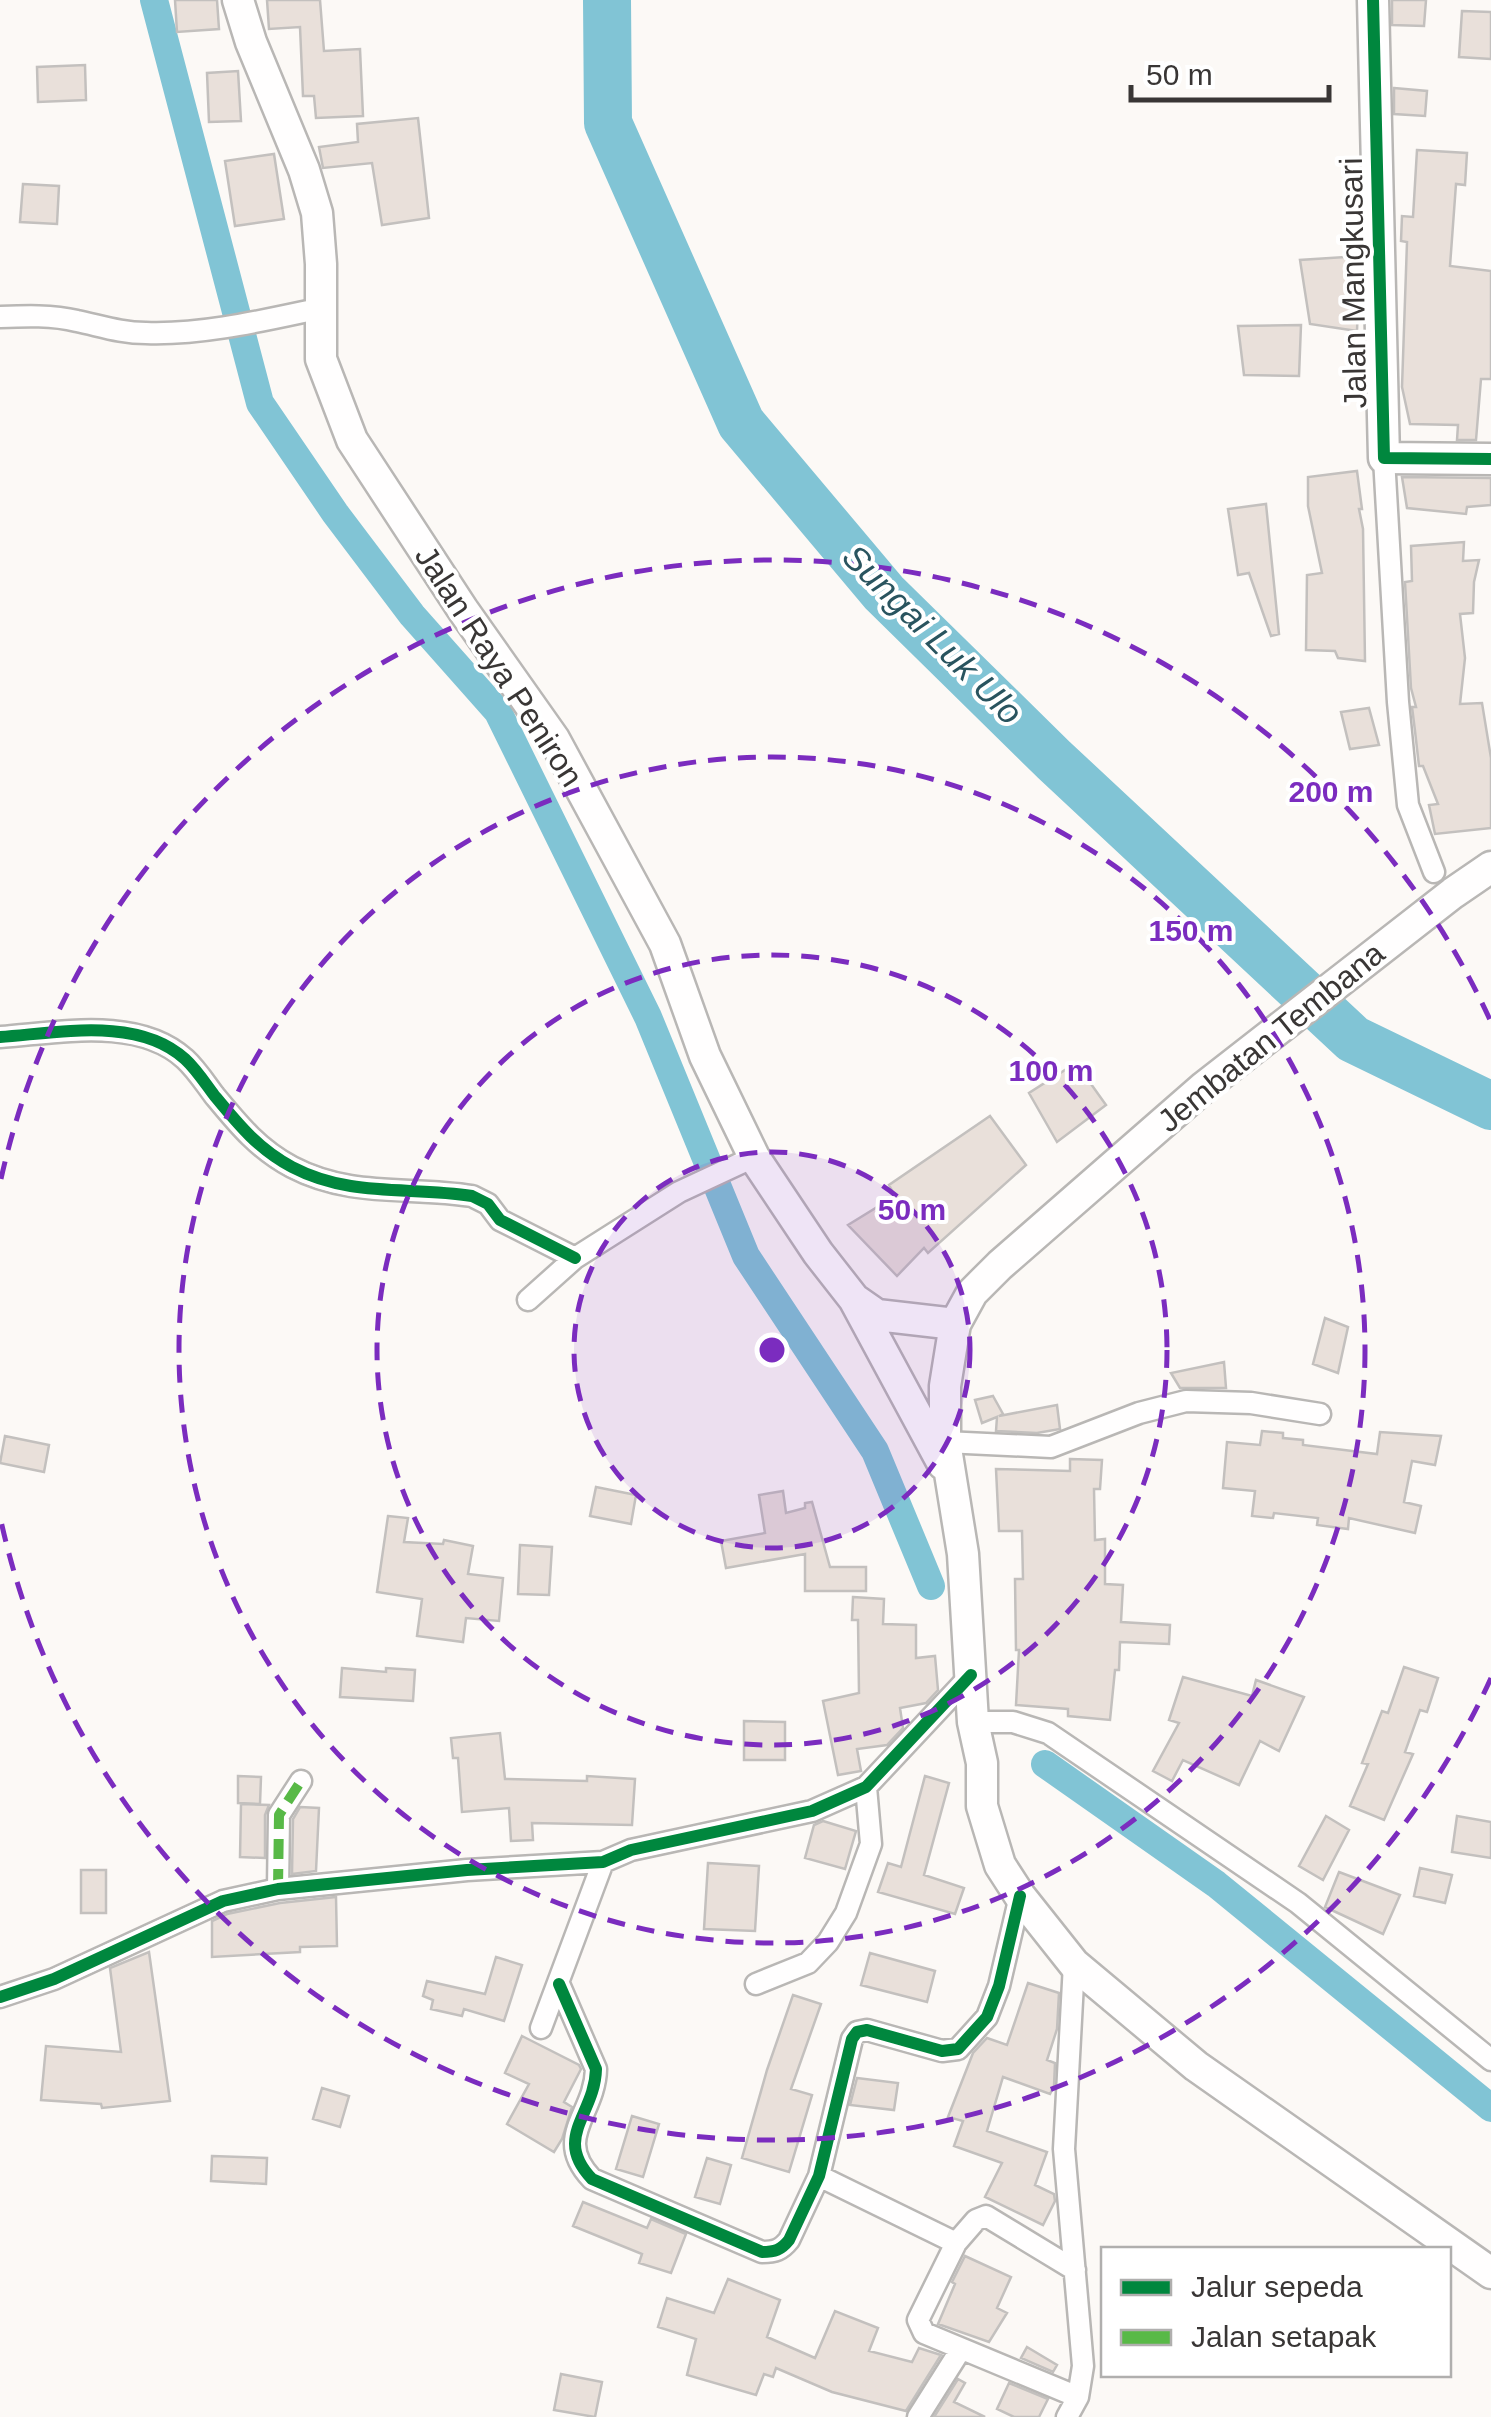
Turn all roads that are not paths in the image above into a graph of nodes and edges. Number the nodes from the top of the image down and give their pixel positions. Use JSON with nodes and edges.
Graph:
{"nodes":[{"id":1,"x":238,"y":0,"type":"edge"},
{"id":2,"x":1373,"y":0,"type":"edge"},
{"id":3,"x":322,"y":308,"type":"junction"},
{"id":4,"x":0,"y":317,"type":"edge"},
{"id":5,"x":1384,"y":458,"type":"junction"},
{"id":6,"x":1491,"y":459,"type":"edge"},
{"id":7,"x":1491,"y":867,"type":"edge"},
{"id":8,"x":1434,"y":872,"type":"dead end"},
{"id":9,"x":0,"y":1037,"type":"edge"},
{"id":10,"x":754,"y":1157,"type":"junction"},
{"id":11,"x":575,"y":1258,"type":"junction"},
{"id":12,"x":854,"y":1299,"type":"junction"},
{"id":13,"x":528,"y":1300,"type":"dead end"},
{"id":14,"x":956,"y":1324,"type":"junction"},
{"id":15,"x":1320,"y":1414,"type":"dead end"},
{"id":16,"x":944,"y":1442,"type":"junction"},
{"id":17,"x":954,"y":1484,"type":"junction"},
{"id":18,"x":971,"y":1675,"type":"junction"},
{"id":19,"x":973,"y":1722,"type":"junction"},
{"id":20,"x":301,"y":1781,"type":"dead end"},
{"id":21,"x":866,"y":1787,"type":"junction"},
{"id":22,"x":603,"y":1862,"type":"junction"},
{"id":23,"x":278,"y":1889,"type":"junction"},
{"id":24,"x":1020,"y":1896,"type":"junction"},
{"id":25,"x":1074,"y":1964,"type":"junction"},
{"id":26,"x":559,"y":1984,"type":"junction"},
{"id":27,"x":756,"y":1984,"type":"dead end"},
{"id":28,"x":0,"y":1997,"type":"edge"},
{"id":29,"x":541,"y":2028,"type":"dead end"},
{"id":30,"x":1491,"y":2060,"type":"edge"},
{"id":31,"x":818,"y":2176,"type":"junction"},
{"id":32,"x":956,"y":2244,"type":"junction"},
{"id":33,"x":1075,"y":2270,"type":"junction"},
{"id":34,"x":1491,"y":2273,"type":"edge"},
{"id":35,"x":961,"y":2349,"type":"junction"},
{"id":36,"x":1078,"y":2397,"type":"junction"},
{"id":37,"x":918,"y":2417,"type":"edge"},
{"id":38,"x":1067,"y":2417,"type":"edge"}],
"edges":[{"from":1,"to":3,"type":"main road","name":"Jalan Raya Peniron"},
{"from":2,"to":5,"type":"main road","name":"Jalan Mangkusari"},
{"from":3,"to":4,"type":"street"},
{"from":3,"to":10,"type":"main road","name":"Jalan Raya Peniron"},
{"from":5,"to":6,"type":"main road"},
{"from":5,"to":8,"type":"street"},
{"from":7,"to":14,"type":"main road","name":"Jembatan Tembana"},
{"from":9,"to":11,"type":"street"},
{"from":10,"to":11,"type":"street"},
{"from":10,"to":12,"type":"main road","name":"Jalan Raya Peniron"},
{"from":11,"to":13,"type":"street"},
{"from":12,"to":14,"type":"main road","name":"Jalan Raya Peniron"},
{"from":12,"to":17,"type":"main road","name":"Jalan Raya Peniron"},
{"from":14,"to":16,"type":"main road"},
{"from":15,"to":16,"type":"street"},
{"from":16,"to":17,"type":"main road"},
{"from":17,"to":18,"type":"main road"},
{"from":18,"to":19,"type":"main road"},
{"from":18,"to":21,"type":"street"},
{"from":19,"to":24,"type":"main road"},
{"from":19,"to":30,"type":"street"},
{"from":20,"to":23,"type":"street"},
{"from":21,"to":22,"type":"street"},
{"from":21,"to":27,"type":"street"},
{"from":22,"to":23,"type":"street"},
{"from":22,"to":26,"type":"street"},
{"from":23,"to":28,"type":"street"},
{"from":24,"to":25,"type":"main road"},
{"from":24,"to":31,"type":"street"},
{"from":25,"to":33,"type":"street"},
{"from":25,"to":34,"type":"main road"},
{"from":26,"to":29,"type":"street"},
{"from":26,"to":31,"type":"street"},
{"from":31,"to":32,"type":"street"},
{"from":32,"to":33,"type":"street"},
{"from":32,"to":35,"type":"street"},
{"from":33,"to":36,"type":"street"},
{"from":35,"to":36,"type":"street"},
{"from":35,"to":37,"type":"street"},
{"from":36,"to":38,"type":"street"}]}
